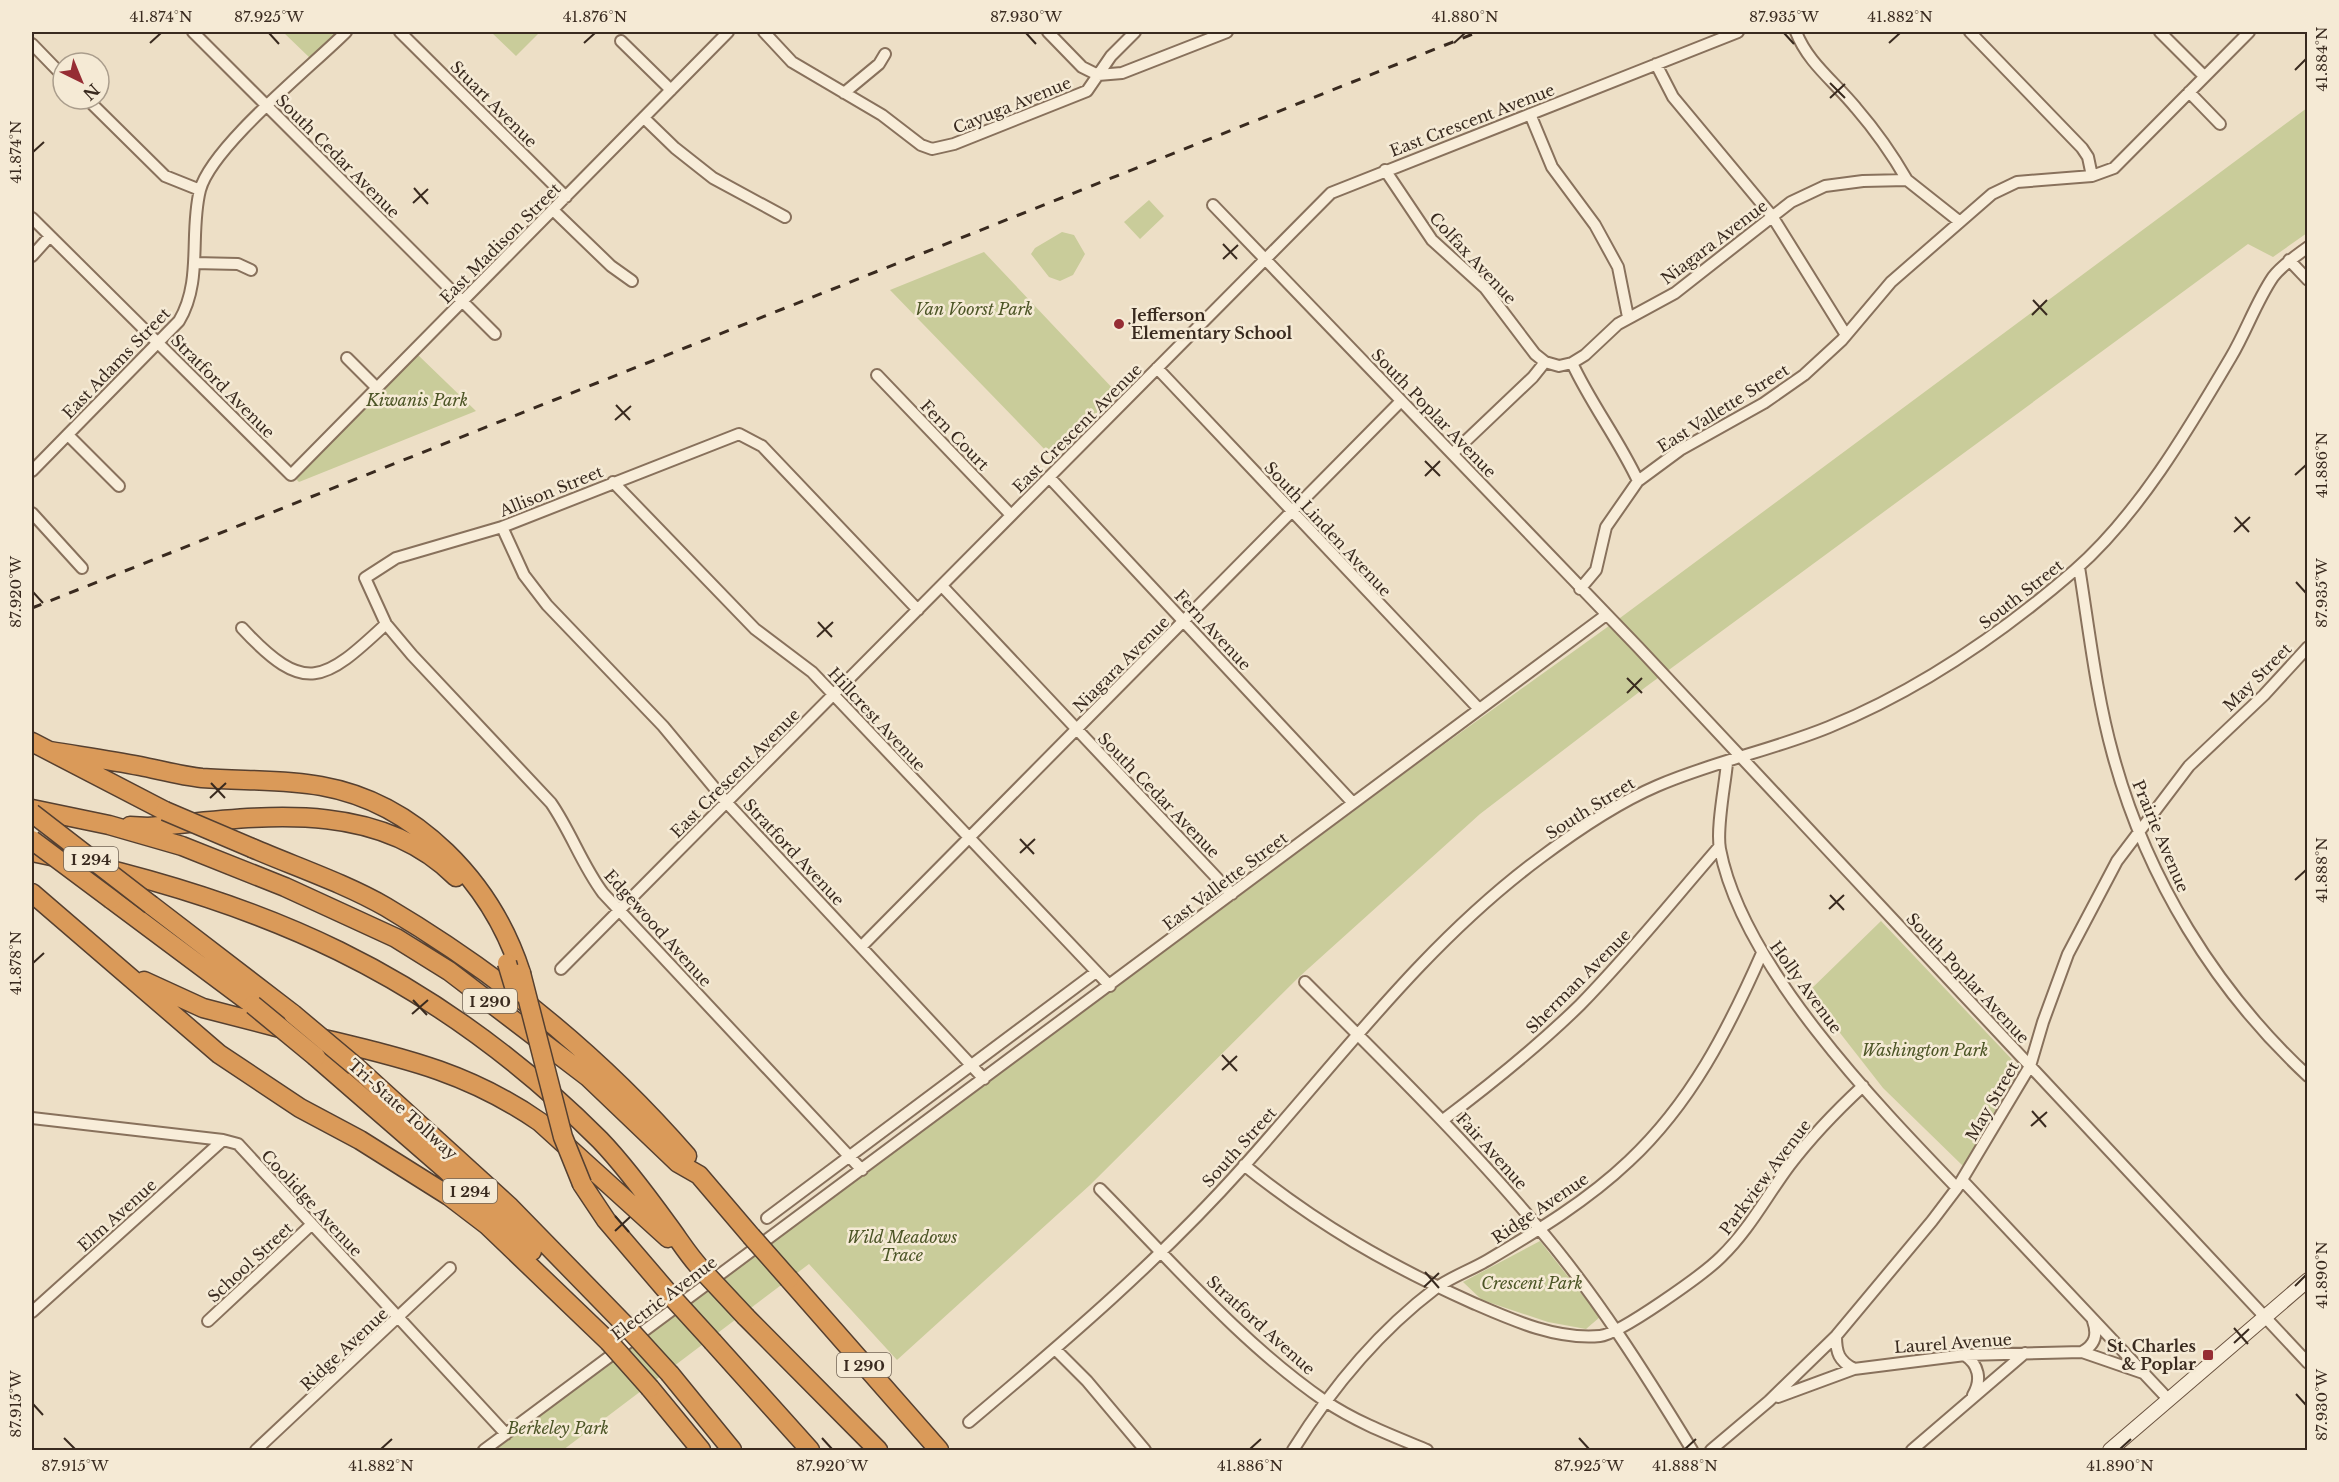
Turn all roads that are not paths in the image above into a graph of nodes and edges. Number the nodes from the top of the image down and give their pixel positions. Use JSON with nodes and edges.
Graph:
{"nodes":[{"id":1,"x":193,"y":32,"type":"edge"},
{"id":2,"x":346,"y":32,"type":"edge"},
{"id":3,"x":400,"y":32,"type":"edge"},
{"id":4,"x":728,"y":32,"type":"edge"},
{"id":5,"x":764,"y":32,"type":"edge"},
{"id":6,"x":1048,"y":32,"type":"edge"},
{"id":7,"x":1135,"y":32,"type":"edge"},
{"id":8,"x":1227,"y":32,"type":"edge"},
{"id":9,"x":1738,"y":32,"type":"edge"},
{"id":10,"x":1796,"y":32,"type":"edge"},
{"id":11,"x":1970,"y":32,"type":"edge"},
{"id":12,"x":2160,"y":32,"type":"edge"},
{"id":13,"x":2249,"y":32,"type":"edge"},
{"id":14,"x":621,"y":41,"type":"dead end"},
{"id":15,"x":32,"y":44,"type":"edge"},
{"id":16,"x":885,"y":54,"type":"dead end"},
{"id":17,"x":51,"y":64,"type":"edge"},
{"id":18,"x":1656,"y":64,"type":"junction"},
{"id":19,"x":1098,"y":75,"type":"junction"},
{"id":20,"x":2204,"y":76,"type":"junction"},
{"id":21,"x":671,"y":90,"type":"junction"},
{"id":22,"x":2189,"y":92,"type":"junction"},
{"id":23,"x":844,"y":93,"type":"junction"},
{"id":24,"x":267,"y":106,"type":"junction"},
{"id":25,"x":99,"y":111,"type":"edge"},
{"id":26,"x":1530,"y":114,"type":"junction"},
{"id":27,"x":644,"y":118,"type":"junction"},
{"id":28,"x":2220,"y":124,"type":"dead end"},
{"id":29,"x":1384,"y":170,"type":"junction"},
{"id":30,"x":2092,"y":176,"type":"junction"},
{"id":31,"x":1907,"y":180,"type":"junction"},
{"id":32,"x":200,"y":190,"type":"junction"},
{"id":33,"x":566,"y":197,"type":"junction"},
{"id":34,"x":1213,"y":205,"type":"dead end"},
{"id":35,"x":554,"y":210,"type":"junction"},
{"id":36,"x":1772,"y":216,"type":"junction"},
{"id":37,"x":785,"y":217,"type":"dead end"},
{"id":38,"x":32,"y":218,"type":"edge"},
{"id":39,"x":1960,"y":222,"type":"junction"},
{"id":40,"x":50,"y":236,"type":"junction"},
{"id":41,"x":2307,"y":247,"type":"edge"},
{"id":42,"x":32,"y":255,"type":"edge"},
{"id":43,"x":1265,"y":258,"type":"junction"},
{"id":44,"x":2289,"y":260,"type":"junction"},
{"id":45,"x":194,"y":263,"type":"junction"},
{"id":46,"x":251,"y":270,"type":"dead end"},
{"id":47,"x":2307,"y":280,"type":"edge"},
{"id":48,"x":632,"y":281,"type":"dead end"},
{"id":49,"x":463,"y":303,"type":"junction"},
{"id":50,"x":1628,"y":317,"type":"junction"},
{"id":51,"x":495,"y":334,"type":"dead end"},
{"id":52,"x":1846,"y":335,"type":"junction"},
{"id":53,"x":158,"y":343,"type":"junction"},
{"id":54,"x":347,"y":358,"type":"dead end"},
{"id":55,"x":1545,"y":362,"type":"junction"},
{"id":56,"x":1572,"y":363,"type":"junction"},
{"id":57,"x":1157,"y":368,"type":"junction"},
{"id":58,"x":877,"y":375,"type":"dead end"},
{"id":59,"x":377,"y":388,"type":"junction"},
{"id":60,"x":1401,"y":401,"type":"junction"},
{"id":61,"x":68,"y":435,"type":"junction"},
{"id":62,"x":1453,"y":453,"type":"junction"},
{"id":63,"x":32,"y":471,"type":"edge"},
{"id":64,"x":291,"y":475,"type":"joint"},
{"id":65,"x":1049,"y":477,"type":"junction"},
{"id":66,"x":1638,"y":481,"type":"junction"},
{"id":67,"x":614,"y":482,"type":"junction"},
{"id":68,"x":119,"y":486,"type":"dead end"},
{"id":69,"x":1291,"y":512,"type":"junction"},
{"id":70,"x":32,"y":513,"type":"edge"},
{"id":71,"x":1011,"y":515,"type":"junction"},
{"id":72,"x":502,"y":527,"type":"junction"},
{"id":73,"x":2079,"y":567,"type":"junction"},
{"id":74,"x":82,"y":568,"type":"dead end"},
{"id":75,"x":365,"y":578,"type":"joint"},
{"id":76,"x":942,"y":586,"type":"junction"},
{"id":77,"x":1580,"y":589,"type":"junction"},
{"id":78,"x":918,"y":610,"type":"junction"},
{"id":79,"x":1606,"y":615,"type":"junction"},
{"id":80,"x":1184,"y":621,"type":"junction"},
{"id":81,"x":386,"y":624,"type":"junction"},
{"id":82,"x":242,"y":628,"type":"dead end"},
{"id":83,"x":2307,"y":647,"type":"edge"},
{"id":84,"x":834,"y":694,"type":"junction"},
{"id":85,"x":1479,"y":709,"type":"junction"},
{"id":86,"x":1077,"y":730,"type":"junction"},
{"id":87,"x":32,"y":742,"type":"edge"},
{"id":88,"x":50,"y":751,"type":"junction"},
{"id":89,"x":1740,"y":757,"type":"junction"},
{"id":90,"x":1727,"y":763,"type":"junction"},
{"id":91,"x":727,"y":803,"type":"junction"},
{"id":92,"x":1353,"y":803,"type":"junction"},
{"id":93,"x":32,"y":811,"type":"edge"},
{"id":94,"x":109,"y":825,"type":"junction"},
{"id":95,"x":2139,"y":831,"type":"junction"},
{"id":96,"x":969,"y":839,"type":"junction"},
{"id":97,"x":32,"y":840,"type":"edge"},
{"id":98,"x":1719,"y":847,"type":"junction"},
{"id":99,"x":32,"y":852,"type":"edge"},
{"id":100,"x":32,"y":893,"type":"edge"},
{"id":101,"x":1232,"y":894,"type":"junction"},
{"id":102,"x":619,"y":911,"type":"junction"},
{"id":103,"x":82,"y":940,"type":"junction"},
{"id":104,"x":861,"y":947,"type":"junction"},
{"id":105,"x":1762,"y":953,"type":"junction"},
{"id":106,"x":514,"y":968,"type":"junction"},
{"id":107,"x":561,"y":969,"type":"dead end"},
{"id":108,"x":1096,"y":972,"type":"junction"},
{"id":109,"x":1305,"y":982,"type":"dead end"},
{"id":110,"x":1110,"y":986,"type":"junction"},
{"id":111,"x":1357,"y":1034,"type":"junction"},
{"id":112,"x":972,"y":1065,"type":"junction"},
{"id":113,"x":2030,"y":1066,"type":"junction"},
{"id":114,"x":2307,"y":1076,"type":"edge"},
{"id":115,"x":984,"y":1079,"type":"junction"},
{"id":116,"x":1863,"y":1086,"type":"junction"},
{"id":117,"x":32,"y":1118,"type":"edge"},
{"id":118,"x":1443,"y":1120,"type":"junction"},
{"id":119,"x":223,"y":1140,"type":"junction"},
{"id":120,"x":850,"y":1157,"type":"junction"},
{"id":121,"x":1244,"y":1165,"type":"junction"},
{"id":122,"x":862,"y":1170,"type":"junction"},
{"id":123,"x":699,"y":1175,"type":"junction"},
{"id":124,"x":1959,"y":1184,"type":"junction"},
{"id":125,"x":1100,"y":1189,"type":"dead end"},
{"id":126,"x":767,"y":1218,"type":"dead end"},
{"id":127,"x":311,"y":1225,"type":"junction"},
{"id":128,"x":1539,"y":1228,"type":"junction"},
{"id":129,"x":1162,"y":1251,"type":"junction"},
{"id":130,"x":450,"y":1268,"type":"dead end"},
{"id":131,"x":701,"y":1269,"type":"junction"},
{"id":132,"x":2307,"y":1280,"type":"edge"},
{"id":133,"x":1438,"y":1287,"type":"junction"},
{"id":134,"x":32,"y":1312,"type":"edge"},
{"id":135,"x":2265,"y":1316,"type":"junction"},
{"id":136,"x":2092,"y":1317,"type":"junction"},
{"id":137,"x":399,"y":1318,"type":"junction"},
{"id":138,"x":208,"y":1321,"type":"dead end"},
{"id":139,"x":1616,"y":1331,"type":"junction"},
{"id":140,"x":1836,"y":1336,"type":"junction"},
{"id":141,"x":609,"y":1342,"type":"junction"},
{"id":142,"x":1055,"y":1349,"type":"junction"},
{"id":143,"x":2082,"y":1352,"type":"junction"},
{"id":144,"x":2025,"y":1353,"type":"junction"},
{"id":145,"x":1964,"y":1355,"type":"junction"},
{"id":146,"x":2307,"y":1363,"type":"edge"},
{"id":147,"x":1854,"y":1369,"type":"junction"},
{"id":148,"x":2143,"y":1373,"type":"junction"},
{"id":149,"x":2169,"y":1400,"type":"junction"},
{"id":150,"x":1326,"y":1401,"type":"junction"},
{"id":151,"x":1769,"y":1401,"type":"junction"},
{"id":152,"x":1968,"y":1402,"type":"junction"},
{"id":153,"x":969,"y":1422,"type":"dead end"},
{"id":154,"x":506,"y":1434,"type":"junction"},
{"id":155,"x":256,"y":1450,"type":"edge"},
{"id":156,"x":484,"y":1450,"type":"edge"},
{"id":157,"x":701,"y":1450,"type":"edge"},
{"id":158,"x":732,"y":1450,"type":"edge"},
{"id":159,"x":810,"y":1450,"type":"edge"},
{"id":160,"x":878,"y":1450,"type":"edge"},
{"id":161,"x":939,"y":1450,"type":"edge"},
{"id":162,"x":1145,"y":1450,"type":"edge"},
{"id":163,"x":1293,"y":1450,"type":"edge"},
{"id":164,"x":1427,"y":1450,"type":"edge"},
{"id":165,"x":1692,"y":1450,"type":"edge"},
{"id":166,"x":1711,"y":1450,"type":"edge"},
{"id":167,"x":1912,"y":1450,"type":"edge"},
{"id":168,"x":2110,"y":1450,"type":"edge"}],
"edges":[{"from":1,"to":24,"type":"street","name":"South Cedar Avenue"},
{"from":2,"to":24,"type":"street","name":"East Adams Street"},
{"from":3,"to":33,"type":"street","name":"Stuart Avenue"},
{"from":4,"to":21,"type":"street","name":"East Madison Street"},
{"from":5,"to":23,"type":"street","name":"Cayuga Avenue"},
{"from":6,"to":19,"type":"street"},
{"from":7,"to":19,"type":"street","name":"Cayuga Avenue"},
{"from":8,"to":19,"type":"street"},
{"from":9,"to":18,"type":"street","name":"East Crescent Avenue"},
{"from":10,"to":31,"type":"street"},
{"from":11,"to":30,"type":"street"},
{"from":12,"to":20,"type":"street"},
{"from":13,"to":20,"type":"street","name":"East Vallette Street"},
{"from":14,"to":21,"type":"street"},
{"from":15,"to":17,"type":"street"},
{"from":16,"to":23,"type":"street"},
{"from":18,"to":26,"type":"street","name":"East Crescent Avenue"},
{"from":18,"to":36,"type":"street"},
{"from":19,"to":23,"type":"street","name":"Cayuga Avenue"},
{"from":20,"to":22,"type":"street","name":"East Vallette Street"},
{"from":21,"to":27,"type":"street","name":"East Madison Street"},
{"from":22,"to":28,"type":"street"},
{"from":22,"to":30,"type":"street","name":"East Vallette Street"},
{"from":24,"to":32,"type":"street","name":"East Adams Street"},
{"from":24,"to":49,"type":"street","name":"South Cedar Avenue"},
{"from":25,"to":32,"type":"street"},
{"from":26,"to":29,"type":"street","name":"East Crescent Avenue"},
{"from":26,"to":50,"type":"street"},
{"from":27,"to":33,"type":"street","name":"East Madison Street"},
{"from":27,"to":37,"type":"street"},
{"from":29,"to":43,"type":"street","name":"East Crescent Avenue"},
{"from":29,"to":55,"type":"street","name":"Colfax Avenue"},
{"from":30,"to":39,"type":"street","name":"East Vallette Street"},
{"from":31,"to":36,"type":"street","name":"Niagara Avenue"},
{"from":31,"to":39,"type":"street"},
{"from":32,"to":45,"type":"street","name":"East Adams Street"},
{"from":33,"to":35,"type":"street","name":"East Madison Street"},
{"from":34,"to":43,"type":"street","name":"South Poplar Avenue"},
{"from":35,"to":48,"type":"street"},
{"from":35,"to":49,"type":"street","name":"East Madison Street"},
{"from":36,"to":50,"type":"street","name":"Niagara Avenue"},
{"from":36,"to":52,"type":"street"},
{"from":38,"to":40,"type":"street","name":"Stratford Avenue"},
{"from":39,"to":52,"type":"street","name":"East Vallette Street"},
{"from":40,"to":42,"type":"street"},
{"from":40,"to":53,"type":"street","name":"Stratford Avenue"},
{"from":41,"to":44,"type":"street","name":"South Street"},
{"from":43,"to":57,"type":"street","name":"East Crescent Avenue"},
{"from":43,"to":60,"type":"street","name":"South Poplar Avenue"},
{"from":44,"to":47,"type":"street"},
{"from":44,"to":73,"type":"street","name":"South Street"},
{"from":45,"to":46,"type":"street"},
{"from":45,"to":53,"type":"street","name":"East Adams Street"},
{"from":49,"to":51,"type":"street","name":"South Cedar Avenue"},
{"from":49,"to":59,"type":"street","name":"East Madison Street"},
{"from":50,"to":56,"type":"street","name":"Niagara Avenue"},
{"from":52,"to":66,"type":"street","name":"East Vallette Street"},
{"from":53,"to":61,"type":"street","name":"East Adams Street"},
{"from":53,"to":64,"type":"street","name":"Stratford Avenue"},
{"from":54,"to":59,"type":"street"},
{"from":55,"to":56,"type":"street"},
{"from":55,"to":62,"type":"street"},
{"from":56,"to":66,"type":"street"},
{"from":57,"to":65,"type":"street","name":"East Crescent Avenue"},
{"from":57,"to":69,"type":"street","name":"South Linden Avenue"},
{"from":58,"to":71,"type":"street","name":"Fern Court"},
{"from":59,"to":64,"type":"street","name":"East Madison Street"},
{"from":60,"to":62,"type":"street","name":"South Poplar Avenue"},
{"from":60,"to":69,"type":"street","name":"Niagara Avenue"},
{"from":61,"to":63,"type":"street","name":"East Adams Street"},
{"from":61,"to":68,"type":"street"},
{"from":62,"to":77,"type":"street","name":"South Poplar Avenue"},
{"from":65,"to":71,"type":"street","name":"East Crescent Avenue"},
{"from":65,"to":80,"type":"street","name":"Fern Avenue"},
{"from":66,"to":77,"type":"street","name":"East Vallette Street"},
{"from":67,"to":72,"type":"street","name":"Allison Street"},
{"from":67,"to":78,"type":"street","name":"Allison Street"},
{"from":67,"to":84,"type":"street","name":"Hillcrest Avenue"},
{"from":69,"to":80,"type":"street","name":"Niagara Avenue"},
{"from":69,"to":85,"type":"street","name":"South Linden Avenue"},
{"from":70,"to":74,"type":"street"},
{"from":71,"to":76,"type":"street","name":"East Crescent Avenue"},
{"from":72,"to":75,"type":"street","name":"Allison Street"},
{"from":72,"to":91,"type":"street","name":"Stratford Avenue"},
{"from":73,"to":89,"type":"street","name":"South Street"},
{"from":73,"to":95,"type":"street","name":"Prairie Avenue"},
{"from":75,"to":81,"type":"street","name":"Edgewood Avenue"},
{"from":76,"to":78,"type":"street","name":"East Crescent Avenue"},
{"from":76,"to":86,"type":"street","name":"South Cedar Avenue"},
{"from":77,"to":79,"type":"street","name":"South Poplar Avenue"},
{"from":78,"to":84,"type":"street","name":"East Crescent Avenue"},
{"from":79,"to":85,"type":"street","name":"East Vallette Street"},
{"from":79,"to":89,"type":"street","name":"South Poplar Avenue"},
{"from":80,"to":86,"type":"street","name":"Niagara Avenue"},
{"from":80,"to":92,"type":"street","name":"Fern Avenue"},
{"from":81,"to":82,"type":"street"},
{"from":81,"to":102,"type":"street","name":"Edgewood Avenue"},
{"from":83,"to":95,"type":"street","name":"May Street"},
{"from":84,"to":91,"type":"street","name":"East Crescent Avenue"},
{"from":84,"to":96,"type":"street","name":"Hillcrest Avenue"},
{"from":85,"to":92,"type":"street","name":"East Vallette Street"},
{"from":86,"to":96,"type":"street","name":"Niagara Avenue"},
{"from":86,"to":101,"type":"street","name":"South Cedar Avenue"},
{"from":87,"to":88,"type":"highway"},
{"from":88,"to":106,"type":"highway"},
{"from":88,"to":123,"type":"highway","bridge":true},
{"from":89,"to":90,"type":"street","name":"South Street"},
{"from":89,"to":113,"type":"street","name":"South Poplar Avenue"},
{"from":90,"to":98,"type":"street","name":"Holly Avenue"},
{"from":90,"to":111,"type":"street","name":"South Street"},
{"from":91,"to":102,"type":"street","name":"East Crescent Avenue"},
{"from":91,"to":104,"type":"street","name":"Stratford Avenue"},
{"from":92,"to":101,"type":"street","name":"East Vallette Street"},
{"from":93,"to":94,"type":"highway","number":"I 290"},
{"from":93,"to":158,"type":"highway","name":"Tri-State Tollway","number":"I 294","bridge":true},
{"from":94,"to":106,"type":"highway"},
{"from":94,"to":123,"type":"highway","number":"I 290"},
{"from":95,"to":113,"type":"street","name":"May Street"},
{"from":95,"to":114,"type":"street","name":"Prairie Avenue"},
{"from":96,"to":104,"type":"street","name":"Niagara Avenue"},
{"from":96,"to":108,"type":"street","name":"Hillcrest Avenue"},
{"from":97,"to":141,"type":"highway","name":"Tri-State Tollway","number":"I 294","bridge":true},
{"from":98,"to":105,"type":"street","name":"Holly Avenue"},
{"from":98,"to":118,"type":"street","name":"Sherman Avenue"},
{"from":99,"to":131,"type":"highway","number":"I 290"},
{"from":100,"to":103,"type":"highway"},
{"from":101,"to":110,"type":"street","name":"East Vallette Street"},
{"from":102,"to":107,"type":"street","name":"East Crescent Avenue"},
{"from":102,"to":120,"type":"street","name":"Edgewood Avenue"},
{"from":103,"to":131,"type":"highway"},
{"from":103,"to":141,"type":"highway"},
{"from":104,"to":112,"type":"street","name":"Stratford Avenue"},
{"from":105,"to":116,"type":"street","name":"Holly Avenue"},
{"from":105,"to":128,"type":"street","name":"Ridge Avenue"},
{"from":106,"to":159,"type":"highway","bridge":true},
{"from":108,"to":110,"type":"street","name":"Hillcrest Avenue"},
{"from":108,"to":112,"type":"street"},
{"from":109,"to":111,"type":"street","name":"Fair Avenue"},
{"from":110,"to":115,"type":"street","name":"East Vallette Street"},
{"from":111,"to":118,"type":"street","name":"Fair Avenue"},
{"from":111,"to":121,"type":"street","name":"South Street"},
{"from":112,"to":115,"type":"street","name":"Stratford Avenue"},
{"from":112,"to":120,"type":"street"},
{"from":113,"to":124,"type":"street","name":"May Street"},
{"from":113,"to":135,"type":"street","name":"South Poplar Avenue"},
{"from":115,"to":122,"type":"street","name":"East Vallette Street"},
{"from":116,"to":124,"type":"street","name":"Holly Avenue"},
{"from":116,"to":139,"type":"street","name":"Parkview Avenue"},
{"from":117,"to":119,"type":"street","name":"Coolidge Avenue"},
{"from":118,"to":128,"type":"street","name":"Fair Avenue"},
{"from":119,"to":127,"type":"street","name":"Coolidge Avenue"},
{"from":119,"to":134,"type":"street","name":"Elm Avenue"},
{"from":120,"to":122,"type":"street","name":"Edgewood Avenue"},
{"from":120,"to":126,"type":"street"},
{"from":121,"to":129,"type":"street","name":"South Street"},
{"from":121,"to":133,"type":"street","name":"Parkview Avenue"},
{"from":122,"to":154,"type":"street","name":"Electric Avenue"},
{"from":123,"to":161,"type":"highway","number":"I 290","bridge":true},
{"from":124,"to":136,"type":"street","name":"Holly Avenue"},
{"from":124,"to":140,"type":"street","name":"May Street"},
{"from":125,"to":129,"type":"street","name":"Stratford Avenue"},
{"from":127,"to":137,"type":"street","name":"Coolidge Avenue"},
{"from":127,"to":138,"type":"street","name":"School Street"},
{"from":128,"to":133,"type":"street","name":"Ridge Avenue"},
{"from":128,"to":139,"type":"street","name":"Fair Avenue"},
{"from":129,"to":142,"type":"street","name":"South Street"},
{"from":129,"to":150,"type":"street","name":"Stratford Avenue"},
{"from":130,"to":137,"type":"street","name":"Ridge Avenue"},
{"from":131,"to":160,"type":"highway","number":"I 290","bridge":true},
{"from":132,"to":135,"type":"main road"},
{"from":133,"to":139,"type":"street","name":"Parkview Avenue"},
{"from":133,"to":150,"type":"street","name":"Ridge Avenue"},
{"from":135,"to":146,"type":"street","name":"South Poplar Avenue"},
{"from":135,"to":149,"type":"main road"},
{"from":136,"to":143,"type":"street"},
{"from":136,"to":148,"type":"street","name":"Holly Avenue"},
{"from":137,"to":154,"type":"street","name":"Coolidge Avenue"},
{"from":137,"to":155,"type":"street","name":"Ridge Avenue"},
{"from":139,"to":165,"type":"street","name":"Fair Avenue"},
{"from":140,"to":147,"type":"street"},
{"from":140,"to":151,"type":"street","name":"May Street"},
{"from":141,"to":157,"type":"highway","name":"Tri-State Tollway","number":"I 294","bridge":true},
{"from":142,"to":153,"type":"street","name":"South Street"},
{"from":142,"to":162,"type":"street"},
{"from":143,"to":144,"type":"street","name":"Laurel Avenue"},
{"from":143,"to":148,"type":"street","name":"Laurel Avenue"},
{"from":144,"to":145,"type":"street","name":"Laurel Avenue"},
{"from":144,"to":152,"type":"street"},
{"from":145,"to":147,"type":"street","name":"Laurel Avenue"},
{"from":145,"to":152,"type":"street"},
{"from":147,"to":151,"type":"street","name":"Laurel Avenue"},
{"from":148,"to":149,"type":"street","name":"Holly Avenue"},
{"from":149,"to":168,"type":"main road"},
{"from":150,"to":163,"type":"street","name":"Ridge Avenue"},
{"from":150,"to":164,"type":"street","name":"Stratford Avenue"},
{"from":151,"to":166,"type":"street","name":"May Street"},
{"from":152,"to":167,"type":"street"},
{"from":154,"to":156,"type":"street","name":"Electric Avenue"}]}
